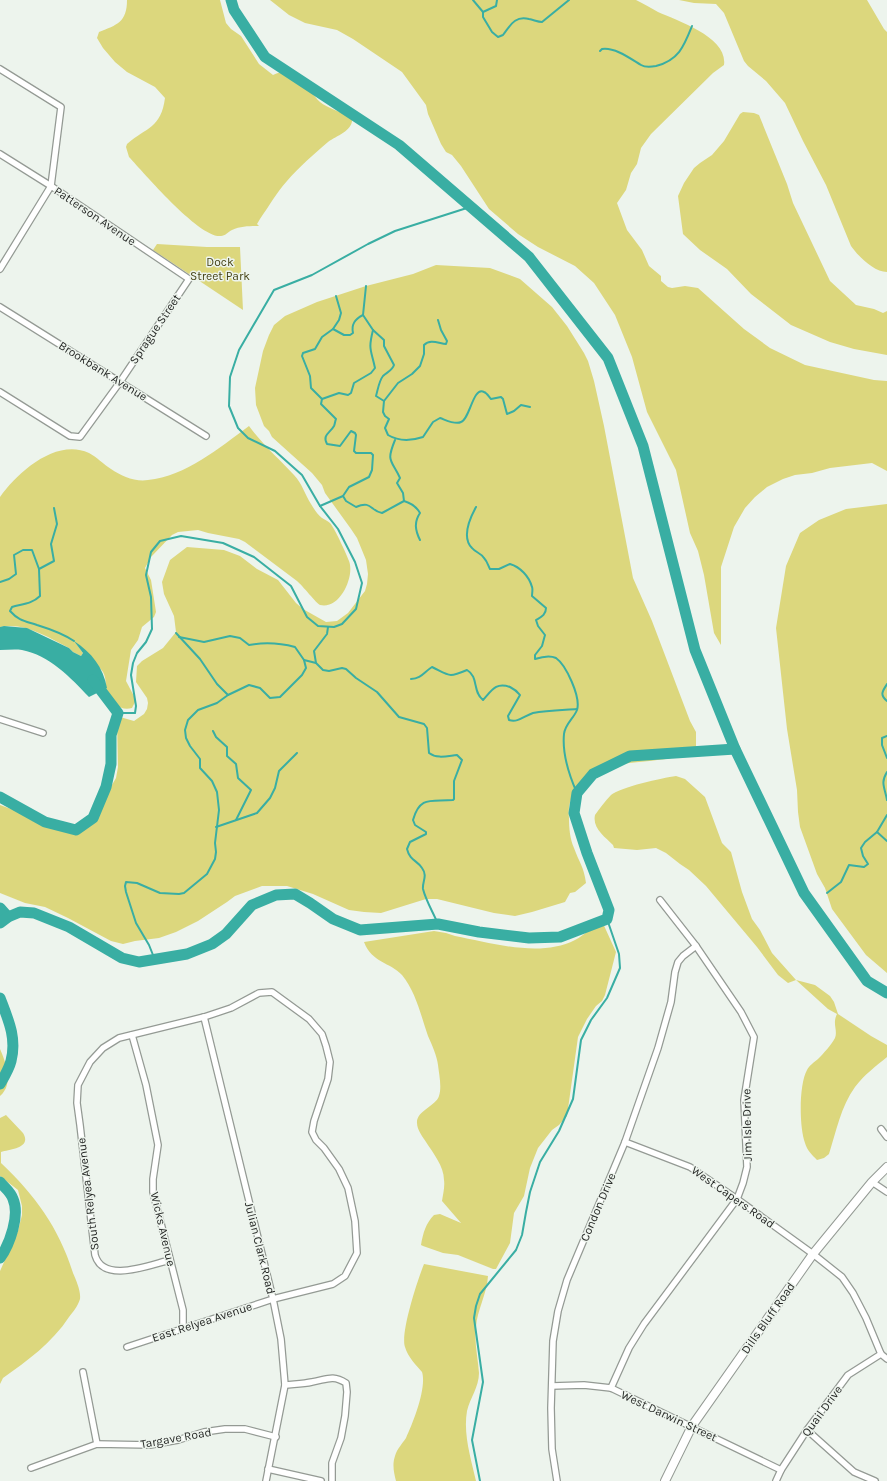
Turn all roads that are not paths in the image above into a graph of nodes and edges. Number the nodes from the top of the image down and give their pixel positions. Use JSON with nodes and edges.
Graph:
{"nodes":[{"id":1,"x":0,"y":69,"type":"edge"},
{"id":2,"x":0,"y":154,"type":"edge"},
{"id":3,"x":51,"y":186,"type":"junction"},
{"id":4,"x":0,"y":269,"type":"edge"},
{"id":5,"x":189,"y":279,"type":"joint"},
{"id":6,"x":0,"y":307,"type":"edge"},
{"id":7,"x":120,"y":382,"type":"junction"},
{"id":8,"x":0,"y":392,"type":"edge"},
{"id":9,"x":206,"y":436,"type":"dead end"},
{"id":10,"x":0,"y":719,"type":"edge"},
{"id":11,"x":43,"y":733,"type":"dead end"},
{"id":12,"x":660,"y":900,"type":"dead end"},
{"id":13,"x":696,"y":946,"type":"junction"},
{"id":14,"x":204,"y":1017,"type":"junction"},
{"id":15,"x":132,"y":1035,"type":"junction"},
{"id":16,"x":881,"y":1130,"type":"dead end"},
{"id":17,"x":887,"y":1137,"type":"edge"},
{"id":18,"x":625,"y":1142,"type":"junction"},
{"id":19,"x":887,"y":1167,"type":"edge"},
{"id":20,"x":872,"y":1182,"type":"junction"},
{"id":21,"x":887,"y":1192,"type":"edge"},
{"id":22,"x":737,"y":1199,"type":"junction"},
{"id":23,"x":812,"y":1254,"type":"junction"},
{"id":24,"x":170,"y":1260,"type":"junction"},
{"id":25,"x":273,"y":1299,"type":"junction"},
{"id":26,"x":182,"y":1328,"type":"junction"},
{"id":27,"x":127,"y":1347,"type":"dead end"},
{"id":28,"x":881,"y":1354,"type":"junction"},
{"id":29,"x":887,"y":1359,"type":"edge"},
{"id":30,"x":83,"y":1372,"type":"dead end"},
{"id":31,"x":285,"y":1385,"type":"junction"},
{"id":32,"x":552,"y":1386,"type":"junction"},
{"id":33,"x":611,"y":1388,"type":"junction"},
{"id":34,"x":692,"y":1426,"type":"junction"},
{"id":35,"x":807,"y":1430,"type":"junction"},
{"id":36,"x":276,"y":1437,"type":"junction"},
{"id":37,"x":97,"y":1444,"type":"junction"},
{"id":38,"x":31,"y":1468,"type":"dead end"},
{"id":39,"x":268,"y":1470,"type":"junction"},
{"id":40,"x":781,"y":1470,"type":"junction"},
{"id":41,"x":266,"y":1481,"type":"edge"},
{"id":42,"x":321,"y":1481,"type":"edge"},
{"id":43,"x":332,"y":1481,"type":"edge"},
{"id":44,"x":557,"y":1481,"type":"edge"},
{"id":45,"x":666,"y":1481,"type":"edge"},
{"id":46,"x":776,"y":1481,"type":"edge"},
{"id":47,"x":875,"y":1481,"type":"edge"}],
"edges":[{"from":1,"to":3,"type":"street"},
{"from":2,"to":3,"type":"street","name":"Patterson Avenue"},
{"from":3,"to":4,"type":"street"},
{"from":3,"to":5,"type":"street","name":"Patterson Avenue"},
{"from":5,"to":7,"type":"street","name":"Sprague Street"},
{"from":6,"to":7,"type":"street","name":"Brookbank Avenue"},
{"from":7,"to":8,"type":"street","name":"Sprague Street"},
{"from":7,"to":9,"type":"street","name":"Brookbank Avenue"},
{"from":10,"to":11,"type":"street"},
{"from":12,"to":13,"type":"street","name":"Jim Isle Drive"},
{"from":13,"to":18,"type":"street","name":"Condon Drive"},
{"from":13,"to":22,"type":"street","name":"Jim Isle Drive"},
{"from":14,"to":15,"type":"street"},
{"from":14,"to":25,"type":"street","name":"Julian Clark Road"},
{"from":14,"to":25,"type":"street","name":"East Relyea Avenue"},
{"from":15,"to":24,"type":"street","name":"Wicks Avenue"},
{"from":15,"to":24,"type":"street","name":"South Relyea Avenue"},
{"from":16,"to":17,"type":"street"},
{"from":18,"to":22,"type":"street","name":"West Capers Road"},
{"from":18,"to":32,"type":"street","name":"Condon Drive"},
{"from":19,"to":20,"type":"street","name":"Dills Bluff Road"},
{"from":20,"to":21,"type":"street"},
{"from":20,"to":23,"type":"street","name":"Dills Bluff Road"},
{"from":22,"to":23,"type":"street","name":"West Capers Road"},
{"from":22,"to":33,"type":"street","name":"Jim Isle Drive"},
{"from":23,"to":28,"type":"street","name":"West Capers Road"},
{"from":23,"to":34,"type":"street","name":"Dills Bluff Road"},
{"from":24,"to":26,"type":"street","name":"Wicks Avenue"},
{"from":25,"to":26,"type":"street","name":"East Relyea Avenue"},
{"from":25,"to":31,"type":"street","name":"Julian Clark Road"},
{"from":26,"to":27,"type":"street","name":"East Relyea Avenue"},
{"from":28,"to":29,"type":"street"},
{"from":28,"to":35,"type":"street","name":"Quail Drive"},
{"from":30,"to":37,"type":"street"},
{"from":31,"to":36,"type":"street","name":"Julian Clark Road"},
{"from":31,"to":43,"type":"street"},
{"from":32,"to":33,"type":"street","name":"West Darwin Street"},
{"from":32,"to":44,"type":"street","name":"Condon Drive"},
{"from":33,"to":34,"type":"street","name":"West Darwin Street"},
{"from":34,"to":40,"type":"street","name":"West Darwin Street"},
{"from":34,"to":45,"type":"street","name":"Dills Bluff Road"},
{"from":35,"to":40,"type":"street","name":"Quail Drive"},
{"from":35,"to":47,"type":"street"},
{"from":36,"to":37,"type":"street","name":"Targave Road"},
{"from":36,"to":39,"type":"street","name":"Julian Clark Road"},
{"from":37,"to":38,"type":"street","name":"Targave Road"},
{"from":39,"to":41,"type":"street","name":"Julian Clark Road"},
{"from":39,"to":42,"type":"street"},
{"from":40,"to":46,"type":"street","name":"Quail Drive"}]}
